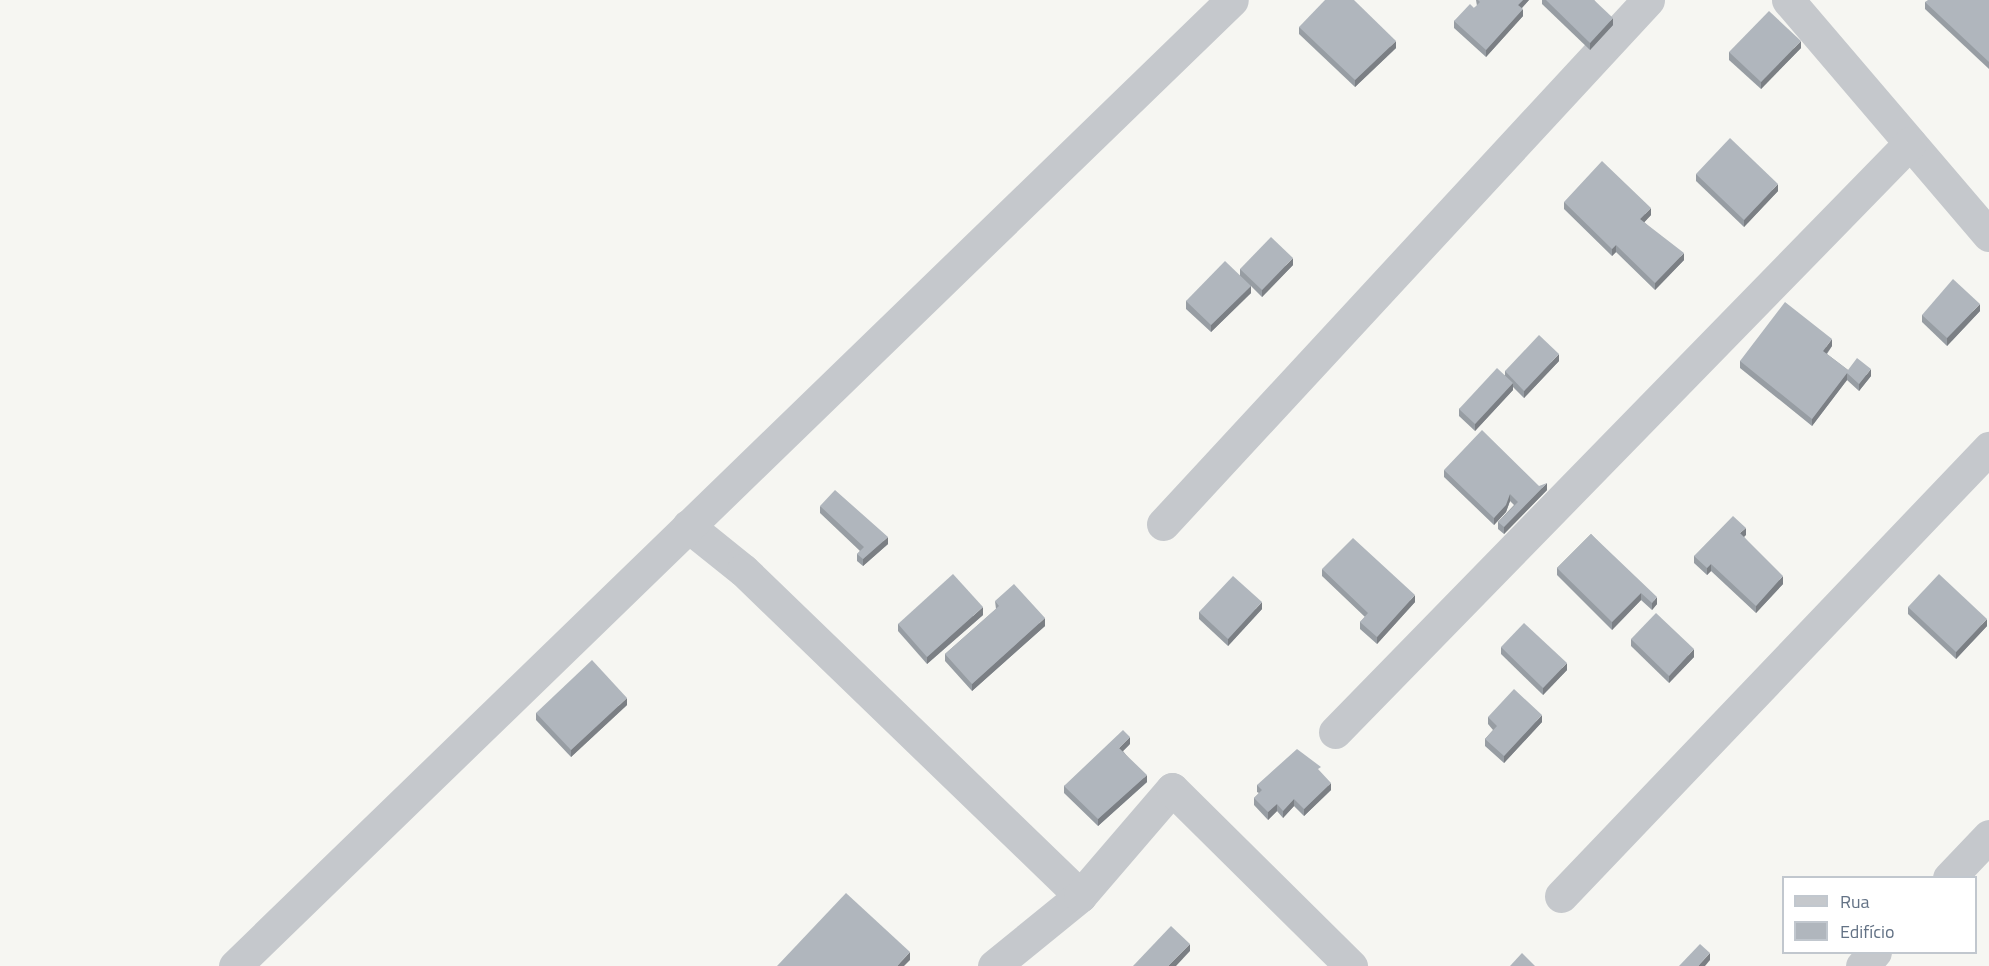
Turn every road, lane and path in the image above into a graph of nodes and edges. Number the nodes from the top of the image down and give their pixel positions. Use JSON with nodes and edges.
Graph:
{"nodes":[{"id":1,"x":1232,"y":0,"type":"edge"},
{"id":2,"x":1648,"y":0,"type":"edge"},
{"id":3,"x":1788,"y":0,"type":"edge"},
{"id":4,"x":1910,"y":143,"type":"junction"},
{"id":5,"x":1989,"y":235,"type":"edge"},
{"id":6,"x":1989,"y":448,"type":"edge"},
{"id":7,"x":1163,"y":524,"type":"dead end"},
{"id":8,"x":688,"y":526,"type":"junction"},
{"id":9,"x":1335,"y":732,"type":"dead end"},
{"id":10,"x":1989,"y":836,"type":"edge"},
{"id":11,"x":1951,"y":876,"type":"edge"},
{"id":12,"x":1080,"y":896,"type":"junction"},
{"id":13,"x":1560,"y":896,"type":"dead end"},
{"id":14,"x":1873,"y":954,"type":"edge"},
{"id":15,"x":235,"y":966,"type":"edge"},
{"id":16,"x":994,"y":966,"type":"edge"},
{"id":17,"x":1351,"y":966,"type":"edge"},
{"id":18,"x":1862,"y":966,"type":"edge"}],
"edges":[{"from":1,"to":8,"type":"street"},
{"from":2,"to":7,"type":"street"},
{"from":3,"to":4,"type":"street"},
{"from":4,"to":5,"type":"street"},
{"from":4,"to":9,"type":"street"},
{"from":6,"to":13,"type":"street"},
{"from":8,"to":12,"type":"street"},
{"from":8,"to":15,"type":"street"},
{"from":10,"to":11,"type":"street"},
{"from":12,"to":16,"type":"street"},
{"from":12,"to":17,"type":"street"},
{"from":14,"to":18,"type":"street"}]}
